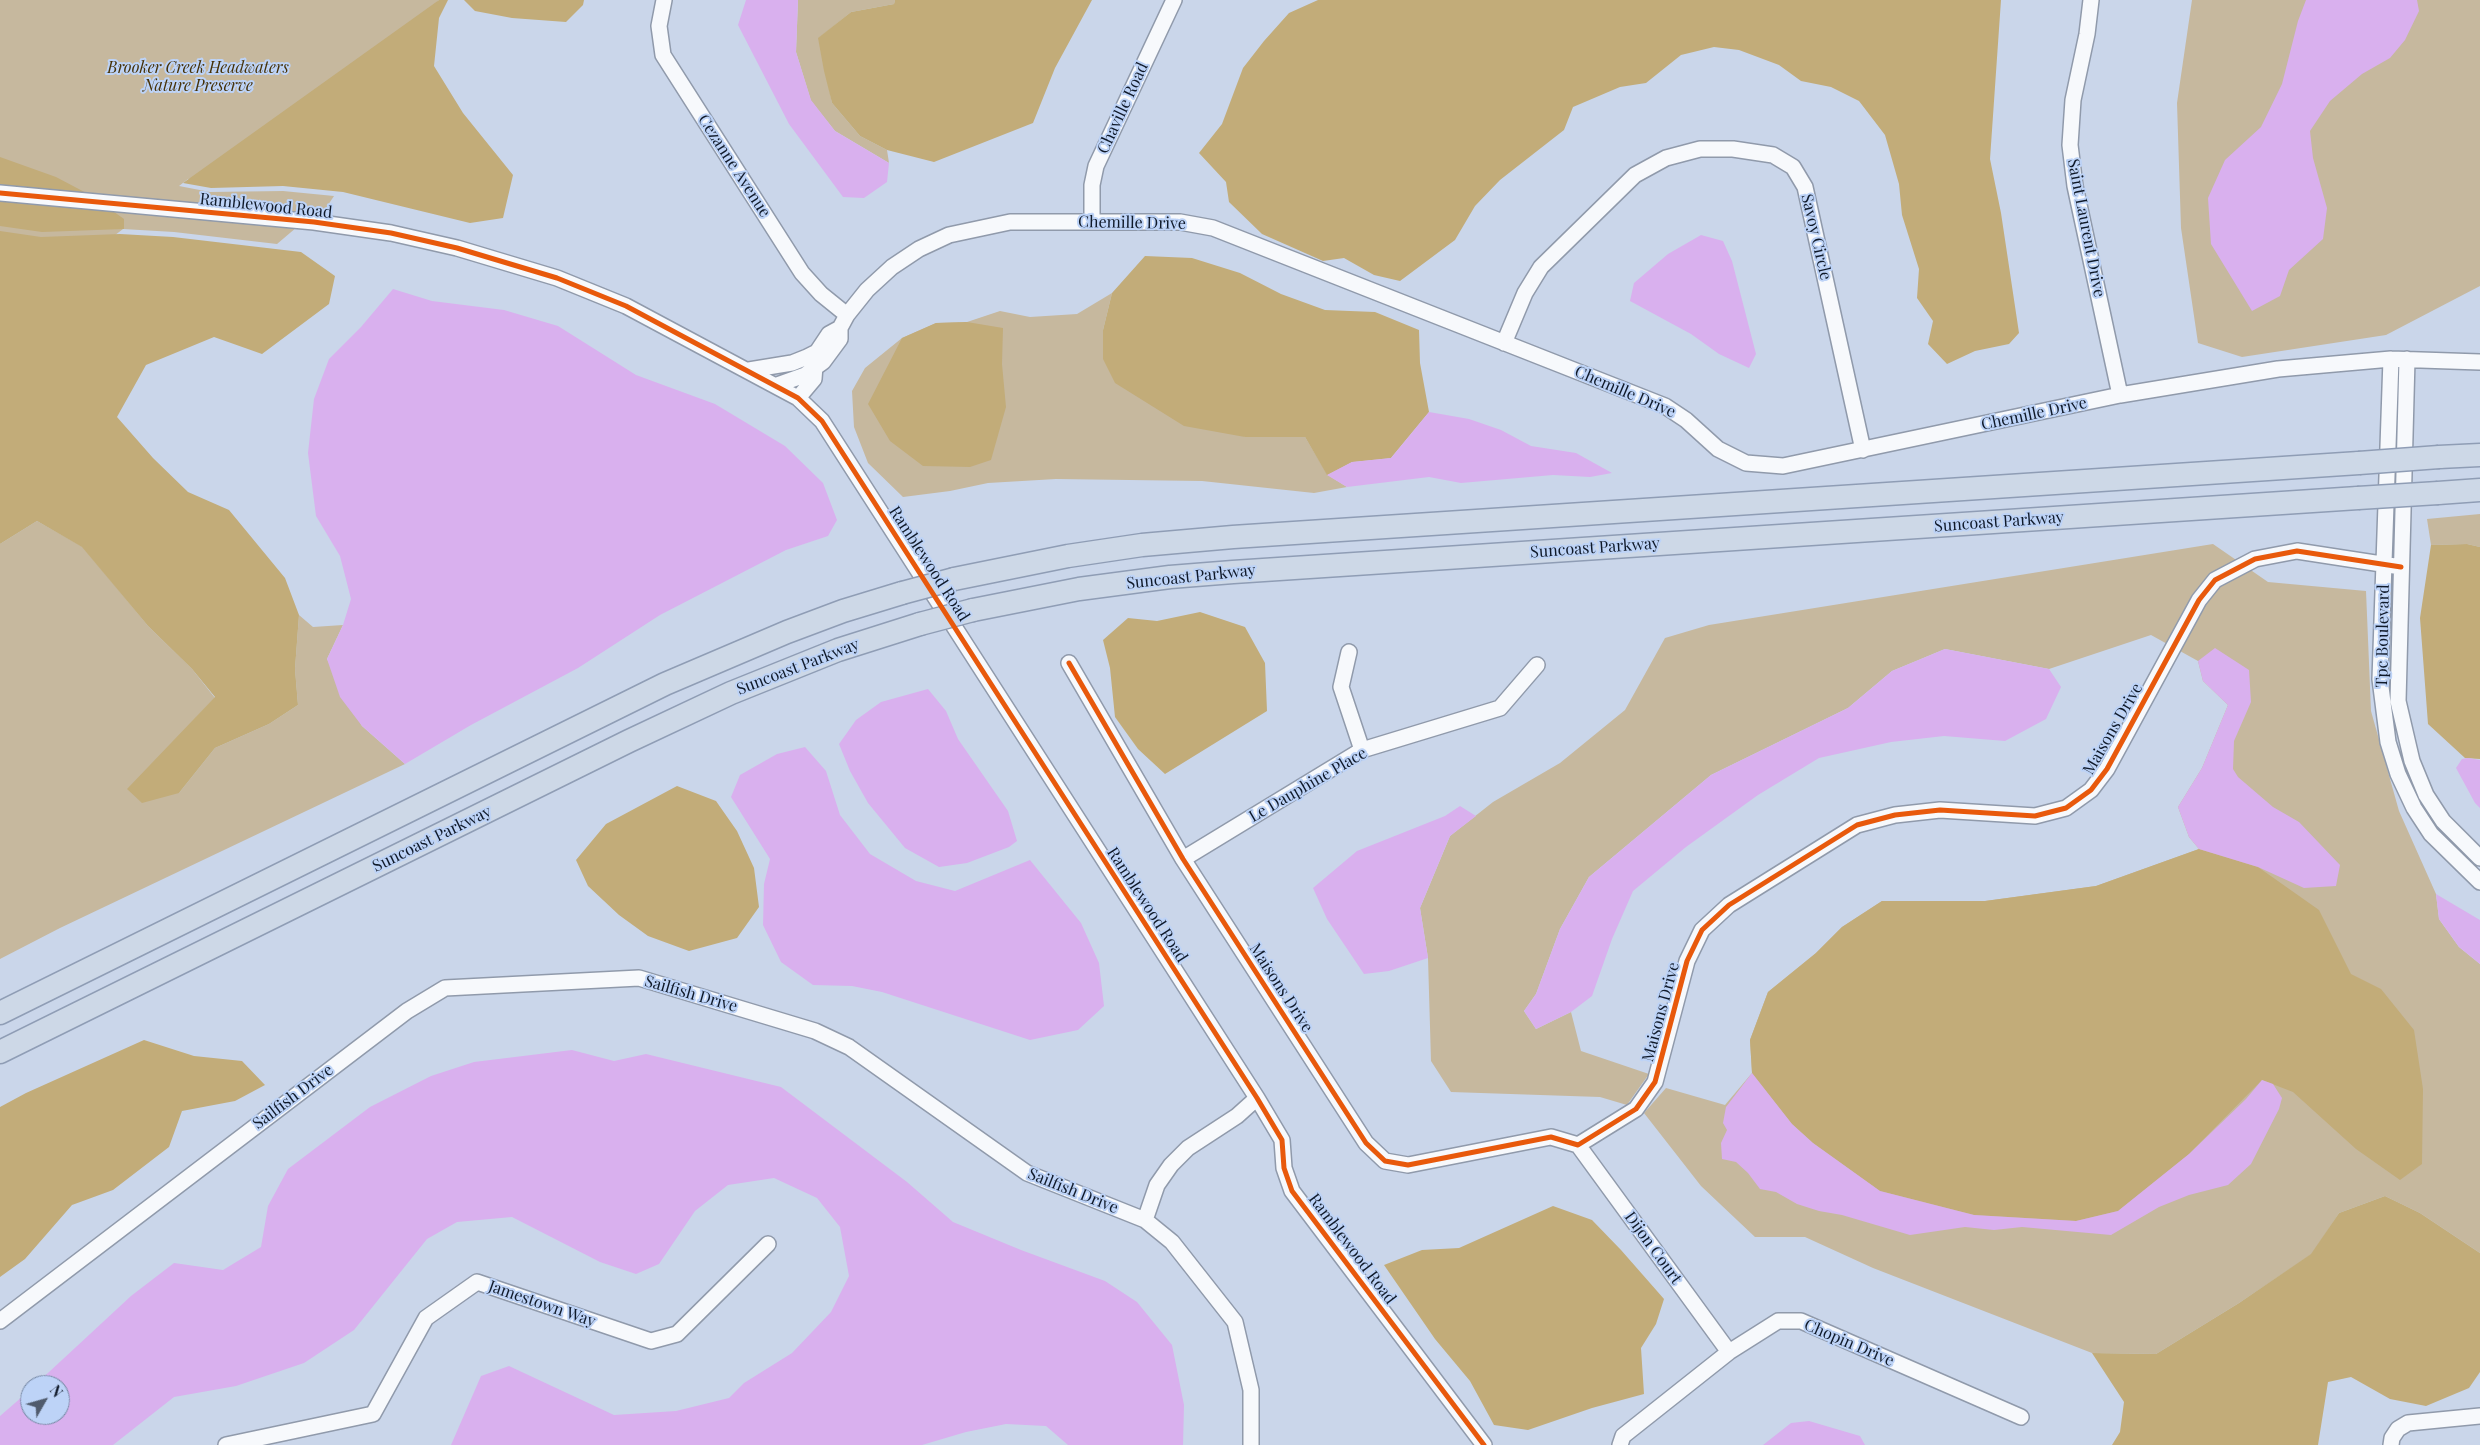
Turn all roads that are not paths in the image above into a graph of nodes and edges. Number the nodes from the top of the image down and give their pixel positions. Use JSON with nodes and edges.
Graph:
{"nodes":[{"id":1,"x":664,"y":0,"type":"edge"},
{"id":2,"x":1174,"y":0,"type":"edge"},
{"id":3,"x":2091,"y":0,"type":"edge"},
{"id":4,"x":0,"y":193,"type":"edge"},
{"id":5,"x":1092,"y":222,"type":"junction"},
{"id":6,"x":843,"y":321,"type":"junction"},
{"id":7,"x":1504,"y":343,"type":"junction"},
{"id":8,"x":2391,"y":359,"type":"junction"},
{"id":9,"x":2407,"y":359,"type":"junction"},
{"id":10,"x":2480,"y":362,"type":"edge"},
{"id":11,"x":812,"y":363,"type":"junction"},
{"id":12,"x":749,"y":370,"type":"junction"},
{"id":13,"x":776,"y":385,"type":"junction"},
{"id":14,"x":2120,"y":395,"type":"junction"},
{"id":15,"x":798,"y":398,"type":"junction"},
{"id":16,"x":1863,"y":450,"type":"junction"},
{"id":17,"x":2480,"y":455,"type":"edge"},
{"id":18,"x":2480,"y":490,"type":"edge"},
{"id":19,"x":2385,"y":565,"type":"junction"},
{"id":20,"x":2402,"y":567,"type":"junction"},
{"id":21,"x":1349,"y":652,"type":"dead end"},
{"id":22,"x":1069,"y":662,"type":"dead end"},
{"id":23,"x":1537,"y":665,"type":"dead end"},
{"id":24,"x":1362,"y":750,"type":"junction"},
{"id":25,"x":2480,"y":858,"type":"edge"},
{"id":26,"x":1183,"y":859,"type":"junction"},
{"id":27,"x":2480,"y":882,"type":"edge"},
{"id":28,"x":0,"y":1013,"type":"edge"},
{"id":29,"x":0,"y":1052,"type":"edge"},
{"id":30,"x":1257,"y":1098,"type":"junction"},
{"id":31,"x":1578,"y":1145,"type":"junction"},
{"id":32,"x":1145,"y":1220,"type":"junction"},
{"id":33,"x":768,"y":1244,"type":"dead end"},
{"id":34,"x":0,"y":1321,"type":"edge"},
{"id":35,"x":1729,"y":1352,"type":"junction"},
{"id":36,"x":2480,"y":1416,"type":"edge"},
{"id":37,"x":2021,"y":1417,"type":"dead end"},
{"id":38,"x":226,"y":1445,"type":"edge"},
{"id":39,"x":1252,"y":1445,"type":"edge"},
{"id":40,"x":1484,"y":1445,"type":"edge"},
{"id":41,"x":1620,"y":1445,"type":"edge"},
{"id":42,"x":2391,"y":1445,"type":"edge"}],
"edges":[{"from":1,"to":6,"type":"street","name":"Cezanne Avenue"},
{"from":2,"to":5,"type":"street","name":"Chaville Road"},
{"from":3,"to":14,"type":"street","name":"Saint Laurent Drive"},
{"from":4,"to":12,"type":"street","name":"Ramblewood Road"},
{"from":5,"to":6,"type":"street","name":"Chemille Drive"},
{"from":5,"to":7,"type":"street","name":"Chemille Drive"},
{"from":6,"to":11,"type":"street","name":"Chemille Drive"},
{"from":7,"to":16,"type":"street","name":"Chemille Drive"},
{"from":7,"to":16,"type":"street","name":"Savoy Circle"},
{"from":8,"to":9,"type":"street","name":"Chemille Drive"},
{"from":8,"to":14,"type":"street","name":"Chemille Drive"},
{"from":8,"to":19,"type":"street","name":"Tpc Boulevard"},
{"from":9,"to":10,"type":"street","name":"Chemille Drive"},
{"from":9,"to":20,"type":"street","name":"Tpc Boulevard"},
{"from":11,"to":12,"type":"street","name":"Chemille Drive"},
{"from":11,"to":13,"type":"street","name":"Chemille Drive"},
{"from":11,"to":15,"type":"street","name":"Chemille Drive"},
{"from":12,"to":13,"type":"street","name":"Ramblewood Road"},
{"from":13,"to":15,"type":"street","name":"Ramblewood Road"},
{"from":14,"to":16,"type":"street","name":"Chemille Drive"},
{"from":15,"to":30,"type":"street","name":"Ramblewood Road"},
{"from":17,"to":28,"type":"highway","bridge":true},
{"from":18,"to":29,"type":"highway","name":"Suncoast Parkway","bridge":true},
{"from":19,"to":20,"type":"street","name":"Maisons Drive"},
{"from":19,"to":27,"type":"street","name":"Tpc Boulevard"},
{"from":19,"to":31,"type":"street","name":"Maisons Drive"},
{"from":20,"to":25,"type":"street","name":"Tpc Boulevard"},
{"from":21,"to":24,"type":"street"},
{"from":22,"to":26,"type":"street","name":"Maisons Drive"},
{"from":23,"to":24,"type":"street","name":"Le Dauphine Place"},
{"from":24,"to":26,"type":"street","name":"Le Dauphine Place"},
{"from":26,"to":31,"type":"street","name":"Maisons Drive"},
{"from":30,"to":32,"type":"street"},
{"from":30,"to":40,"type":"street","name":"Ramblewood Road"},
{"from":31,"to":35,"type":"street","name":"Dijon Court"},
{"from":32,"to":34,"type":"street","name":"Sailfish Drive"},
{"from":32,"to":39,"type":"street","name":"Sailfish Drive"},
{"from":33,"to":38,"type":"street","name":"Jamestown Way"},
{"from":35,"to":37,"type":"street","name":"Chopin Drive"},
{"from":35,"to":41,"type":"street","name":"Chopin Drive"},
{"from":36,"to":42,"type":"street"}]}
